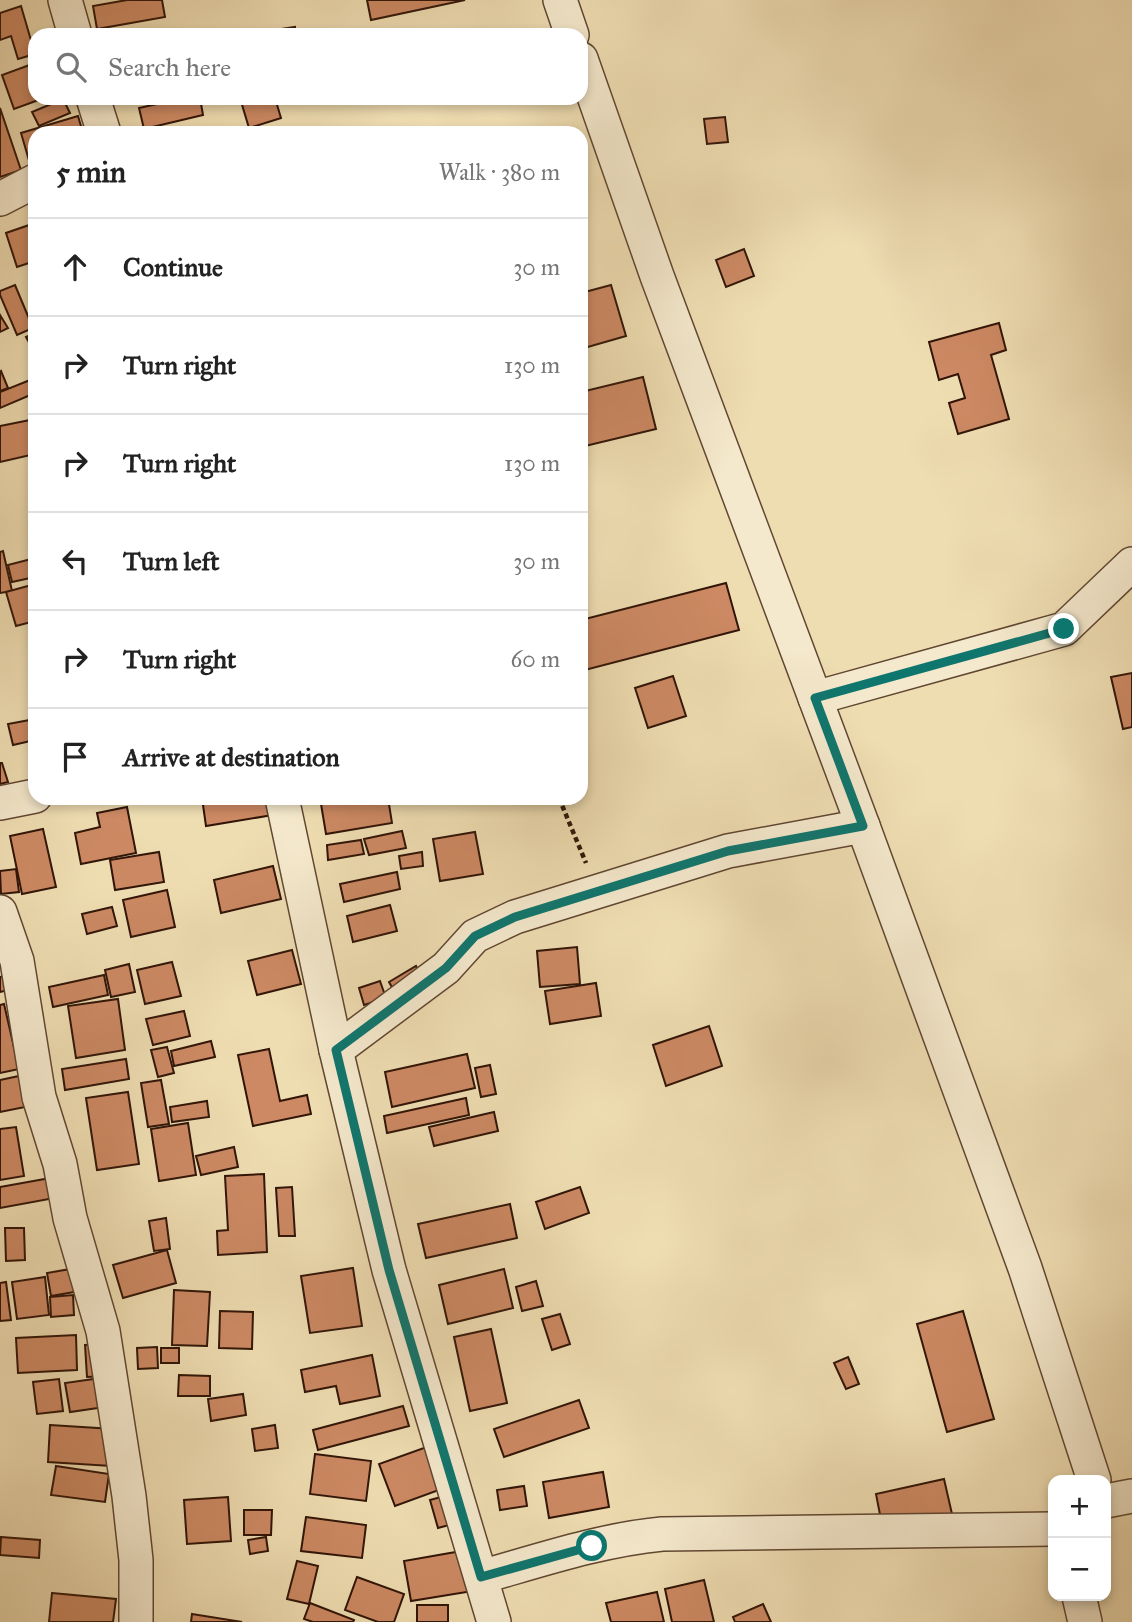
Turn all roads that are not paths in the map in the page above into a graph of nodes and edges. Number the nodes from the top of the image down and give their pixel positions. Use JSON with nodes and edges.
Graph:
{"nodes":[{"id":1,"x":65,"y":0,"type":"edge"},
{"id":2,"x":560,"y":0,"type":"edge"},
{"id":3,"x":73,"y":28,"type":"edge"},
{"id":4,"x":570,"y":28,"type":"edge"},
{"id":5,"x":588,"y":79,"type":"edge"},
{"id":6,"x":95,"y":105,"type":"edge"},
{"id":7,"x":102,"y":126,"type":"edge"},
{"id":8,"x":28,"y":184,"type":"edge"},
{"id":9,"x":0,"y":198,"type":"edge"},
{"id":10,"x":1132,"y":564,"type":"edge"},
{"id":11,"x":815,"y":698,"type":"junction"},
{"id":12,"x":28,"y":797,"type":"edge"},
{"id":13,"x":0,"y":803,"type":"edge"},
{"id":14,"x":284,"y":805,"type":"edge"},
{"id":15,"x":863,"y":826,"type":"junction"},
{"id":16,"x":0,"y":912,"type":"edge"},
{"id":17,"x":336,"y":1050,"type":"junction"},
{"id":18,"x":1092,"y":1475,"type":"edge"},
{"id":19,"x":1132,"y":1496,"type":"edge"},
{"id":20,"x":1111,"y":1500,"type":"edge"},
{"id":21,"x":1048,"y":1529,"type":"edge"},
{"id":22,"x":481,"y":1577,"type":"junction"},
{"id":23,"x":1080,"y":1601,"type":"edge"},
{"id":24,"x":136,"y":1622,"type":"edge"},
{"id":25,"x":494,"y":1622,"type":"edge"},
{"id":26,"x":1085,"y":1622,"type":"edge"}],
"edges":[{"from":1,"to":3,"type":"street"},
{"from":2,"to":4,"type":"street"},
{"from":5,"to":11,"type":"street"},
{"from":6,"to":7,"type":"street"},
{"from":8,"to":9,"type":"street"},
{"from":10,"to":11,"type":"street"},
{"from":11,"to":15,"type":"street"},
{"from":12,"to":13,"type":"street"},
{"from":14,"to":17,"type":"street"},
{"from":15,"to":17,"type":"street"},
{"from":15,"to":18,"type":"street"},
{"from":16,"to":24,"type":"street"},
{"from":17,"to":22,"type":"street"},
{"from":19,"to":20,"type":"street"},
{"from":21,"to":22,"type":"street"},
{"from":22,"to":25,"type":"street"},
{"from":23,"to":26,"type":"street"}]}
